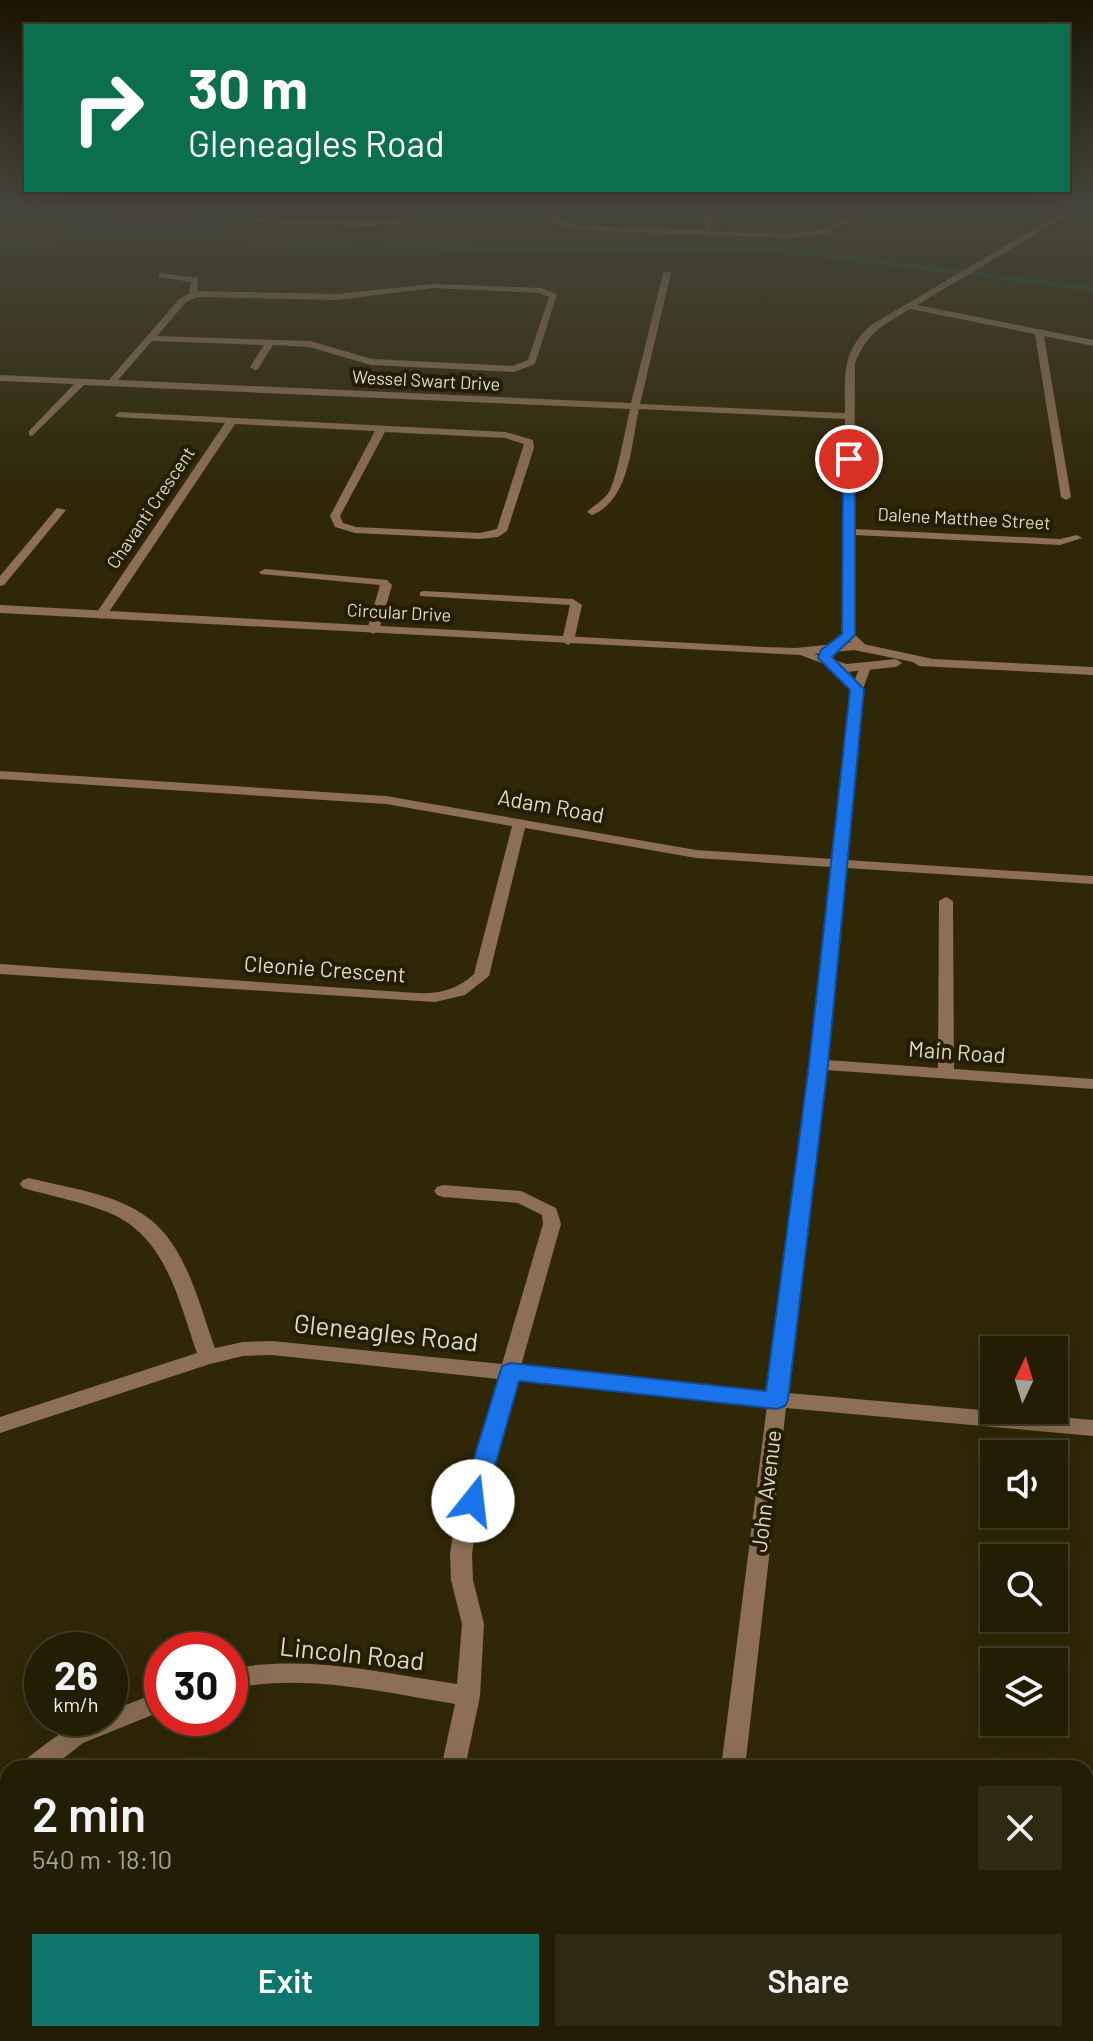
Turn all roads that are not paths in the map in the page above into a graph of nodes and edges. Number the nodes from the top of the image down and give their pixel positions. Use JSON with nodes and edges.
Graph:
{"nodes":[{"id":1,"x":179,"y":305,"type":"edge"},
{"id":2,"x":551,"y":305,"type":"edge"},
{"id":3,"x":660,"y":305,"type":"edge"},
{"id":4,"x":908,"y":306,"type":"joint"},
{"id":5,"x":1039,"y":333,"type":"junction"},
{"id":6,"x":152,"y":338,"type":"junction"},
{"id":7,"x":270,"y":342,"type":"junction"},
{"id":8,"x":1093,"y":343,"type":"edge"},
{"id":9,"x":255,"y":367,"type":"dead end"},
{"id":10,"x":0,"y":378,"type":"edge"},
{"id":11,"x":81,"y":382,"type":"junction"},
{"id":12,"x":111,"y":383,"type":"junction"},
{"id":13,"x":637,"y":406,"type":"junction"},
{"id":14,"x":120,"y":415,"type":"dead end"},
{"id":15,"x":850,"y":416,"type":"junction"},
{"id":16,"x":231,"y":422,"type":"junction"},
{"id":17,"x":381,"y":429,"type":"junction"},
{"id":18,"x":32,"y":433,"type":"dead end"},
{"id":19,"x":1066,"y":497,"type":"dead end"},
{"id":20,"x":61,"y":510,"type":"dead end"},
{"id":21,"x":592,"y":512,"type":"dead end"},
{"id":22,"x":850,"y":532,"type":"junction"},
{"id":23,"x":1077,"y":538,"type":"dead end"},
{"id":24,"x":265,"y":572,"type":"dead end"},
{"id":25,"x":0,"y":583,"type":"edge"},
{"id":26,"x":424,"y":594,"type":"dead end"},
{"id":27,"x":0,"y":609,"type":"edge"},
{"id":28,"x":101,"y":615,"type":"junction"},
{"id":29,"x":373,"y":630,"type":"junction"},
{"id":30,"x":848,"y":635,"type":"junction"},
{"id":31,"x":568,"y":641,"type":"junction"},
{"id":32,"x":833,"y":656,"type":"junction"},
{"id":33,"x":867,"y":657,"type":"junction"},
{"id":34,"x":1093,"y":671,"type":"edge"},
{"id":35,"x":857,"y":689,"type":"junction"},
{"id":36,"x":0,"y":775,"type":"edge"},
{"id":37,"x":520,"y":822,"type":"junction"},
{"id":38,"x":839,"y":862,"type":"junction"},
{"id":39,"x":1093,"y":880,"type":"edge"},
{"id":40,"x":946,"y":901,"type":"dead end"},
{"id":41,"x":0,"y":969,"type":"edge"},
{"id":42,"x":818,"y":1064,"type":"junction"},
{"id":43,"x":946,"y":1073,"type":"junction"},
{"id":44,"x":1093,"y":1084,"type":"edge"},
{"id":45,"x":29,"y":1184,"type":"dead end"},
{"id":46,"x":443,"y":1191,"type":"dead end"},
{"id":47,"x":208,"y":1357,"type":"junction"},
{"id":48,"x":510,"y":1371,"type":"junction"},
{"id":49,"x":777,"y":1400,"type":"junction"},
{"id":50,"x":0,"y":1425,"type":"edge"},
{"id":51,"x":1093,"y":1428,"type":"edge"},
{"id":52,"x":248,"y":1676,"type":"edge"},
{"id":53,"x":468,"y":1696,"type":"junction"},
{"id":54,"x":144,"y":1708,"type":"edge"},
{"id":55,"x":44,"y":1760,"type":"edge"},
{"id":56,"x":455,"y":1760,"type":"edge"},
{"id":57,"x":734,"y":1760,"type":"edge"}],
"edges":[{"from":1,"to":6,"type":"street"},
{"from":2,"to":7,"type":"street"},
{"from":3,"to":13,"type":"street"},
{"from":4,"to":5,"type":"street"},
{"from":4,"to":15,"type":"street"},
{"from":5,"to":8,"type":"street"},
{"from":5,"to":19,"type":"street","name":"Dalene Matthee Street"},
{"from":6,"to":7,"type":"street"},
{"from":6,"to":12,"type":"street"},
{"from":7,"to":9,"type":"street"},
{"from":10,"to":11,"type":"street","name":"Wessel Swart Drive"},
{"from":11,"to":12,"type":"street","name":"Wessel Swart Drive"},
{"from":11,"to":18,"type":"street"},
{"from":12,"to":13,"type":"street","name":"Wessel Swart Drive"},
{"from":13,"to":15,"type":"street","name":"Wessel Swart Drive"},
{"from":13,"to":21,"type":"street"},
{"from":14,"to":16,"type":"street","name":"Chavanti Crescent"},
{"from":15,"to":22,"type":"street"},
{"from":16,"to":17,"type":"street","name":"Chavanti Crescent"},
{"from":16,"to":28,"type":"street","name":"Chavanti Crescent"},
{"from":17,"to":17,"type":"street","name":"Chavanti Crescent"},
{"from":20,"to":25,"type":"street"},
{"from":22,"to":23,"type":"street","name":"Dalene Matthee Street"},
{"from":22,"to":30,"type":"street"},
{"from":24,"to":29,"type":"street"},
{"from":26,"to":31,"type":"street"},
{"from":27,"to":28,"type":"street","name":"Circular Drive"},
{"from":28,"to":29,"type":"street","name":"Circular Drive"},
{"from":29,"to":31,"type":"street","name":"Circular Drive"},
{"from":30,"to":32,"type":"street"},
{"from":30,"to":33,"type":"street"},
{"from":31,"to":32,"type":"street","name":"Circular Drive"},
{"from":32,"to":33,"type":"street"},
{"from":32,"to":33,"type":"street"},
{"from":32,"to":35,"type":"street"},
{"from":33,"to":34,"type":"street"},
{"from":33,"to":35,"type":"street","name":"John Avenue"},
{"from":35,"to":38,"type":"street","name":"John Avenue"},
{"from":36,"to":37,"type":"street","name":"Adam Road"},
{"from":37,"to":38,"type":"street","name":"Adam Road"},
{"from":37,"to":41,"type":"street","name":"Cleonie Crescent"},
{"from":38,"to":39,"type":"street","name":"Adam Road"},
{"from":38,"to":42,"type":"street","name":"John Avenue"},
{"from":40,"to":43,"type":"street"},
{"from":42,"to":43,"type":"street","name":"Main Road"},
{"from":42,"to":49,"type":"street","name":"John Avenue"},
{"from":43,"to":44,"type":"street","name":"Main Road"},
{"from":45,"to":47,"type":"street"},
{"from":46,"to":48,"type":"street"},
{"from":47,"to":48,"type":"street","name":"Gleneagles Road"},
{"from":47,"to":50,"type":"street","name":"Gleneagles Road"},
{"from":48,"to":49,"type":"street","name":"Gleneagles Road"},
{"from":48,"to":53,"type":"street"},
{"from":49,"to":51,"type":"street","name":"Gleneagles Road"},
{"from":49,"to":57,"type":"street","name":"John Avenue"},
{"from":52,"to":53,"type":"street","name":"Lincoln Road"},
{"from":53,"to":56,"type":"street"},
{"from":54,"to":55,"type":"street"}]}
